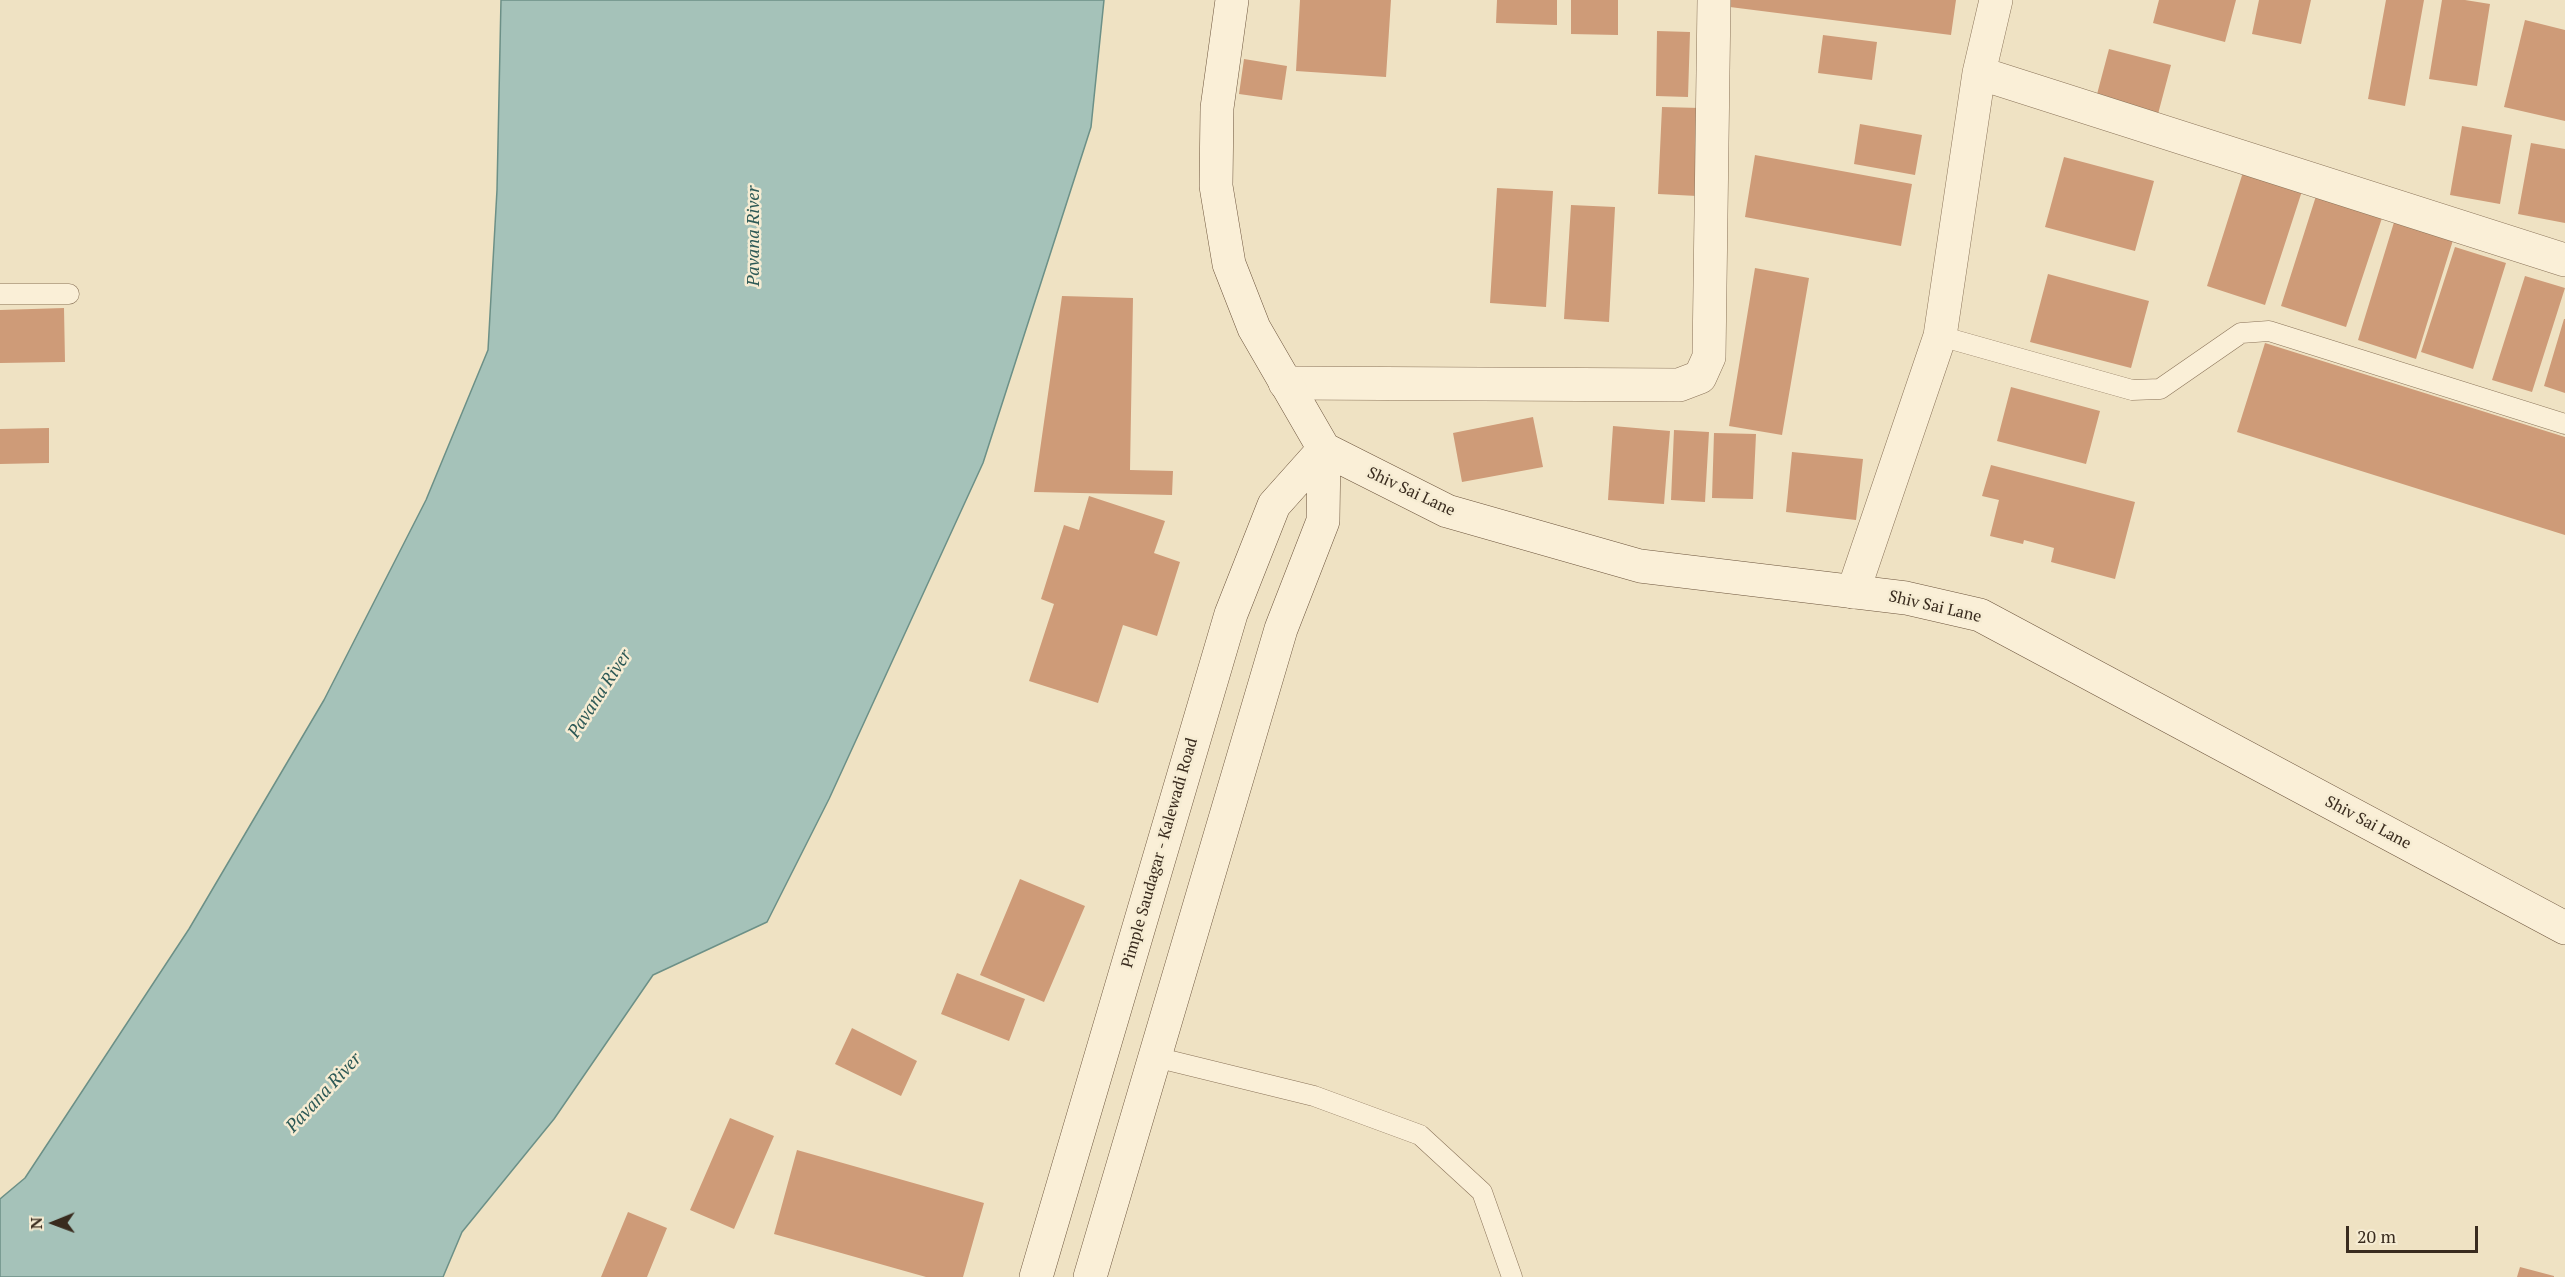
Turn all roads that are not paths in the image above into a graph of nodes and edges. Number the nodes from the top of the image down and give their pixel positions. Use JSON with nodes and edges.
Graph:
{"nodes":[{"id":1,"x":1232,"y":0,"type":"edge"},
{"id":2,"x":1714,"y":0,"type":"edge"},
{"id":3,"x":1996,"y":0,"type":"edge"},
{"id":4,"x":1979,"y":73,"type":"junction"},
{"id":5,"x":2565,"y":260,"type":"edge"},
{"id":6,"x":0,"y":294,"type":"edge"},
{"id":7,"x":69,"y":294,"type":"dead end"},
{"id":8,"x":1940,"y":336,"type":"junction"},
{"id":9,"x":1285,"y":383,"type":"junction"},
{"id":10,"x":2565,"y":424,"type":"edge"},
{"id":11,"x":1323,"y":449,"type":"junction"},
{"id":12,"x":1852,"y":592,"type":"junction"},
{"id":13,"x":2565,"y":928,"type":"edge"},
{"id":14,"x":1155,"y":1057,"type":"junction"},
{"id":15,"x":1036,"y":1277,"type":"edge"},
{"id":16,"x":1090,"y":1277,"type":"edge"},
{"id":17,"x":1512,"y":1277,"type":"edge"}],
"edges":[{"from":1,"to":9,"type":"street"},
{"from":2,"to":9,"type":"street"},
{"from":3,"to":4,"type":"street"},
{"from":4,"to":5,"type":"street"},
{"from":4,"to":8,"type":"street"},
{"from":6,"to":7,"type":"lane"},
{"from":8,"to":10,"type":"lane"},
{"from":8,"to":12,"type":"street"},
{"from":9,"to":11,"type":"street"},
{"from":11,"to":12,"type":"street","name":"Shiv Sai Lane"},
{"from":11,"to":14,"type":"street"},
{"from":11,"to":15,"type":"street","name":"Pimple Saudagar - Kalewadi Road"},
{"from":12,"to":13,"type":"street","name":"Shiv Sai Lane"},
{"from":14,"to":16,"type":"street"},
{"from":14,"to":17,"type":"lane"}]}
